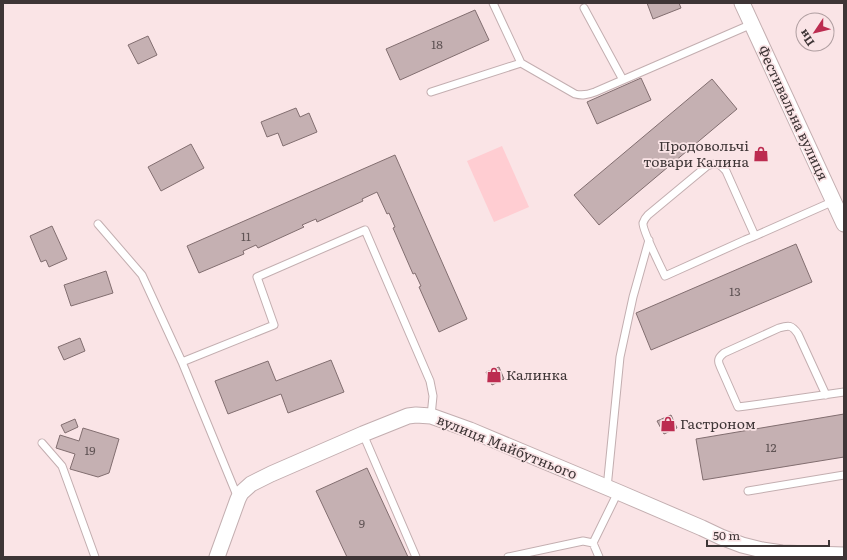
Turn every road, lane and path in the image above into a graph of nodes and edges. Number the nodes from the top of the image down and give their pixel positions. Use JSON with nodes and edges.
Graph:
{"nodes":[{"id":1,"x":493,"y":3,"type":"edge"},
{"id":2,"x":742,"y":3,"type":"edge"},
{"id":3,"x":584,"y":8,"type":"dead end"},
{"id":4,"x":752,"y":24,"type":"junction"},
{"id":5,"x":521,"y":63,"type":"junction"},
{"id":6,"x":623,"y":80,"type":"junction"},
{"id":7,"x":431,"y":92,"type":"dead end"},
{"id":8,"x":834,"y":201,"type":"junction"},
{"id":9,"x":844,"y":223,"type":"edge"},
{"id":10,"x":98,"y":224,"type":"dead end"},
{"id":11,"x":754,"y":236,"type":"junction"},
{"id":12,"x":649,"y":240,"type":"junction"},
{"id":13,"x":182,"y":362,"type":"junction"},
{"id":14,"x":844,"y":392,"type":"edge"},
{"id":15,"x":826,"y":395,"type":"junction"},
{"id":16,"x":431,"y":416,"type":"junction"},
{"id":17,"x":363,"y":434,"type":"junction"},
{"id":18,"x":42,"y":443,"type":"dead end"},
{"id":19,"x":844,"y":475,"type":"edge"},
{"id":20,"x":612,"y":490,"type":"junction"},
{"id":21,"x":748,"y":491,"type":"dead end"},
{"id":22,"x":238,"y":499,"type":"junction"},
{"id":23,"x":593,"y":543,"type":"junction"},
{"id":24,"x":844,"y":555,"type":"edge"},
{"id":25,"x":95,"y":557,"type":"edge"},
{"id":26,"x":217,"y":557,"type":"edge"},
{"id":27,"x":416,"y":557,"type":"edge"},
{"id":28,"x":508,"y":557,"type":"edge"},
{"id":29,"x":599,"y":557,"type":"edge"}],
"edges":[{"from":1,"to":5,"type":"lane"},
{"from":2,"to":4,"type":"street","name":"Фестивальна вулиця"},
{"from":3,"to":6,"type":"lane"},
{"from":4,"to":6,"type":"lane"},
{"from":4,"to":8,"type":"street","name":"Фестивальна вулиця"},
{"from":5,"to":6,"type":"lane"},
{"from":5,"to":7,"type":"lane"},
{"from":8,"to":9,"type":"street","name":"Фестивальна вулиця"},
{"from":8,"to":11,"type":"lane"},
{"from":10,"to":13,"type":"lane"},
{"from":11,"to":12,"type":"lane"},
{"from":11,"to":12,"type":"lane"},
{"from":12,"to":20,"type":"lane"},
{"from":13,"to":16,"type":"lane"},
{"from":13,"to":22,"type":"lane"},
{"from":14,"to":15,"type":"lane"},
{"from":15,"to":15,"type":"lane"},
{"from":16,"to":17,"type":"street","name":"вулиця Майбутнього"},
{"from":16,"to":20,"type":"street","name":"вулиця Майбутнього"},
{"from":17,"to":22,"type":"street","name":"вулиця Майбутнього"},
{"from":17,"to":27,"type":"lane"},
{"from":18,"to":25,"type":"lane"},
{"from":19,"to":21,"type":"lane"},
{"from":20,"to":23,"type":"lane"},
{"from":20,"to":24,"type":"street","name":"вулиця Майбутнього"},
{"from":22,"to":26,"type":"street","name":"вулиця Майбутнього"},
{"from":23,"to":28,"type":"lane"},
{"from":23,"to":29,"type":"lane"}]}
